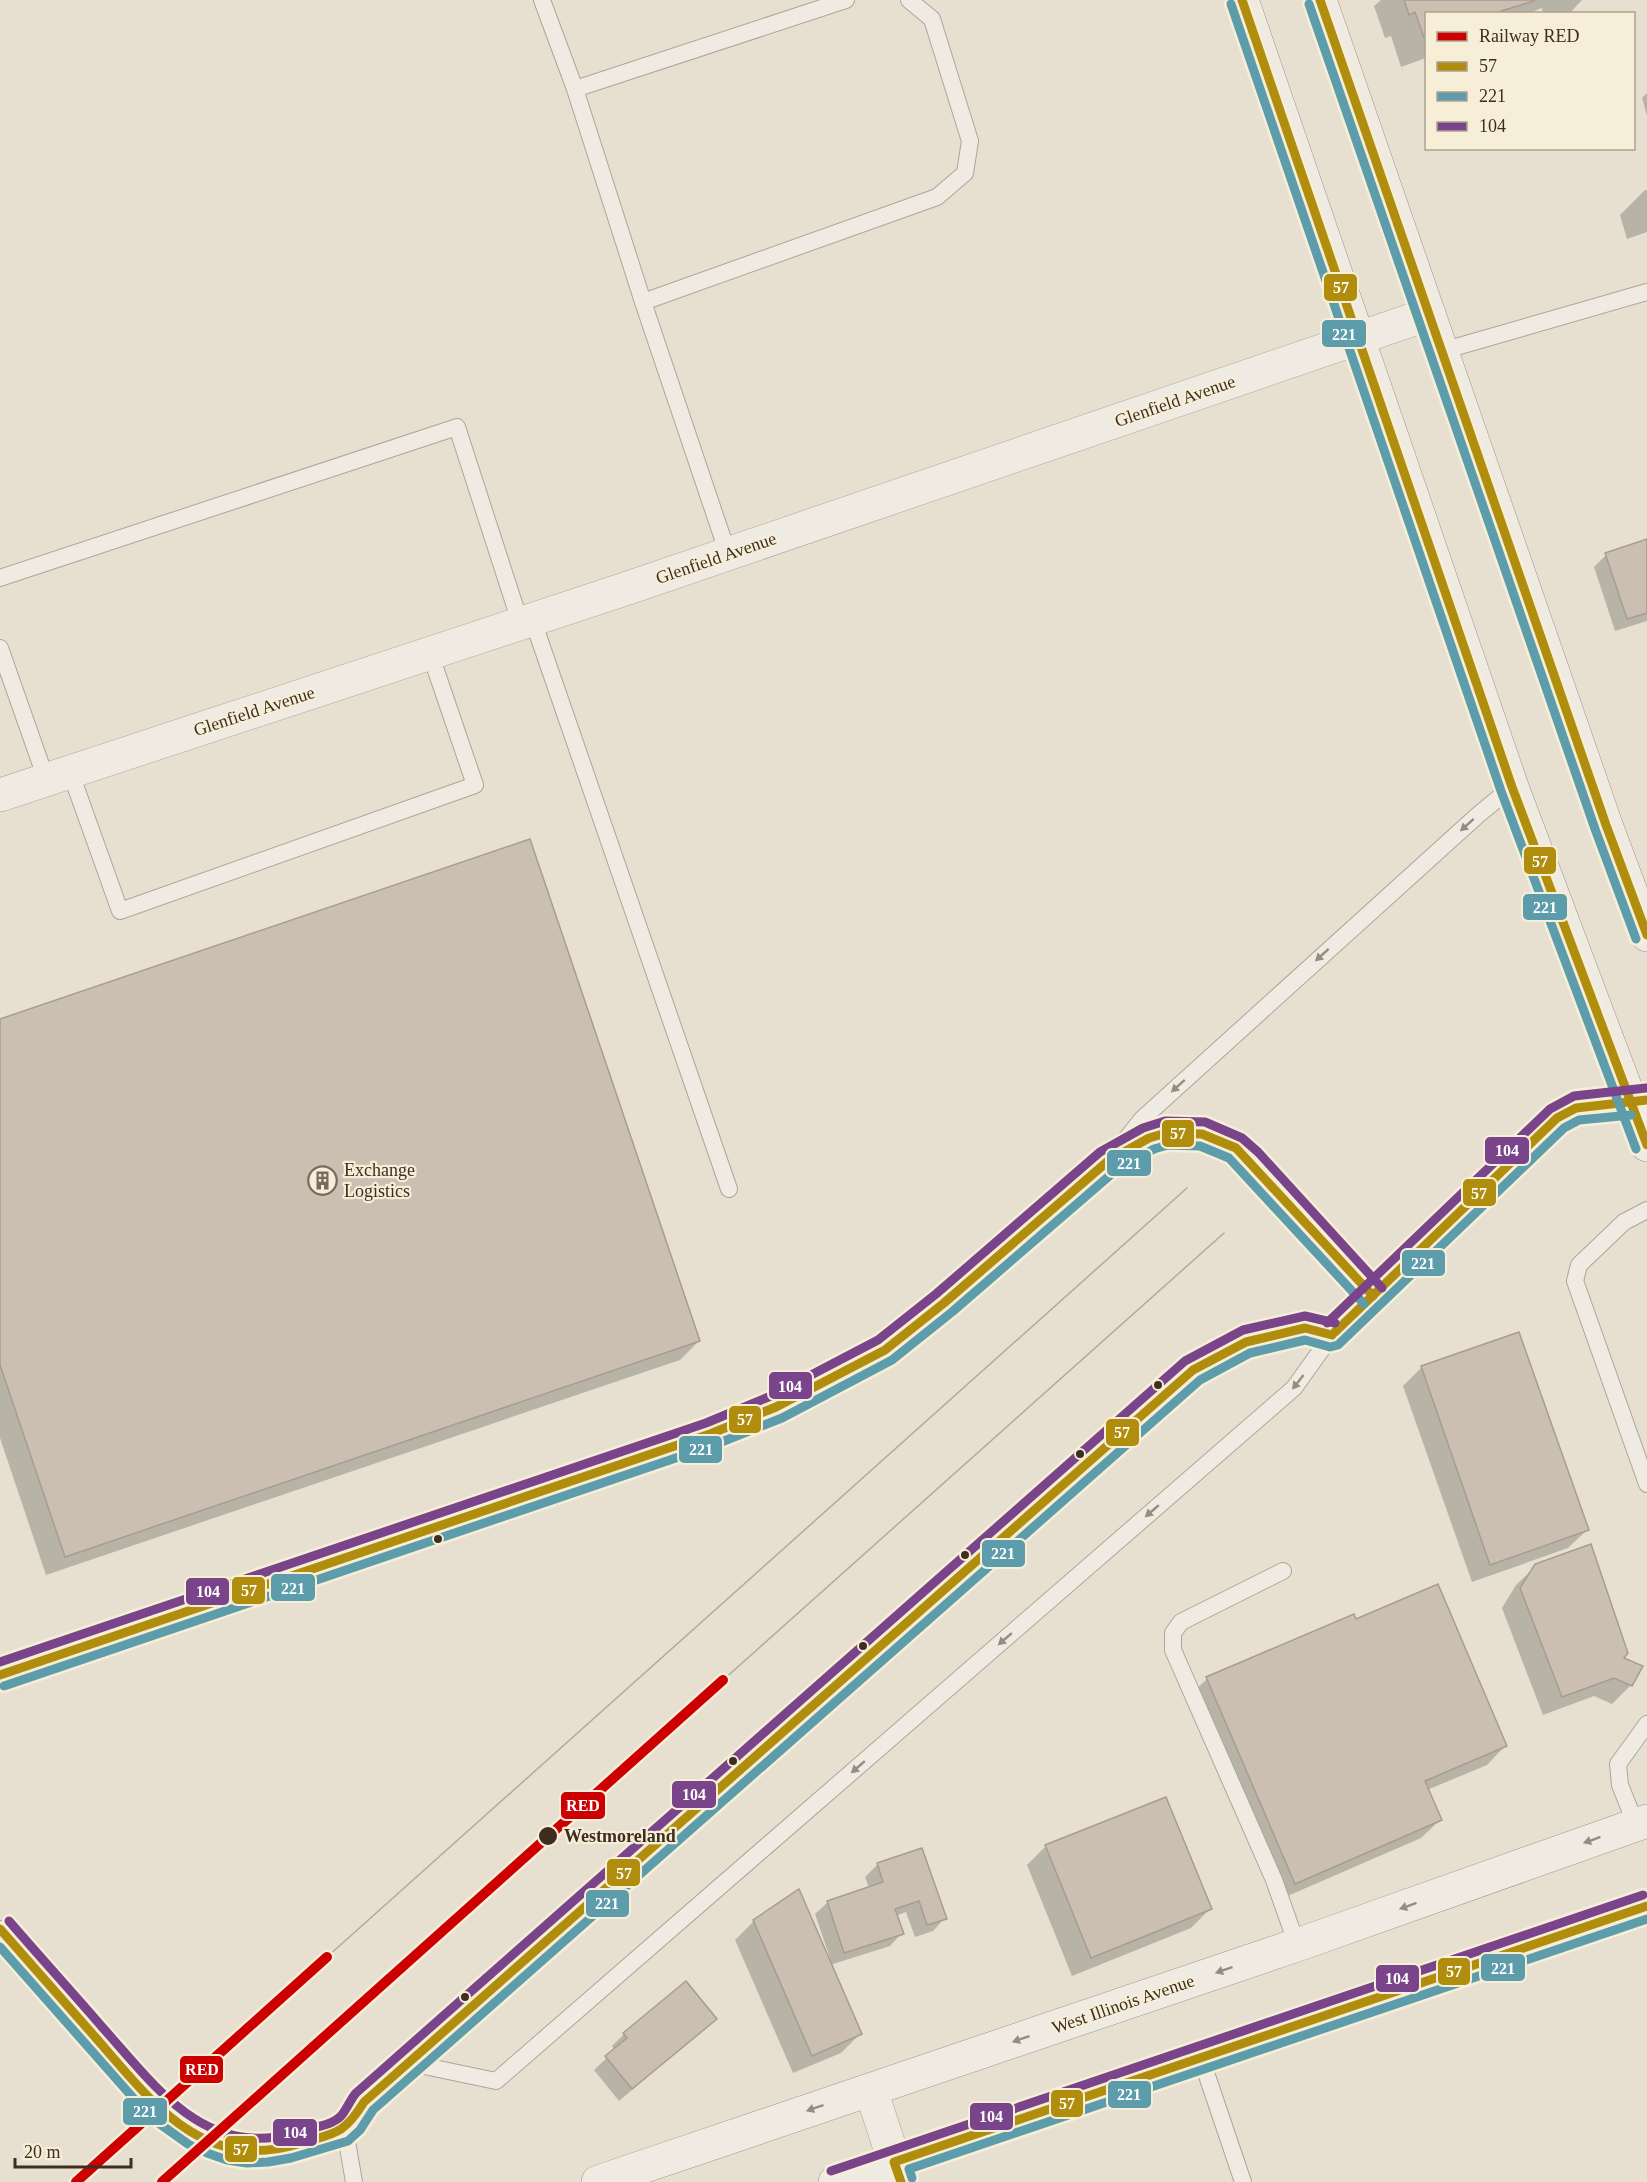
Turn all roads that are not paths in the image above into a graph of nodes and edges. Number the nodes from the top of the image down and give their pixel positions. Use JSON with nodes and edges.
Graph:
{"nodes":[{"id":1,"x":542,"y":0,"type":"edge"},
{"id":2,"x":846,"y":0,"type":"edge"},
{"id":3,"x":909,"y":0,"type":"edge"},
{"id":4,"x":1242,"y":0,"type":"edge"},
{"id":5,"x":1320,"y":0,"type":"edge"},
{"id":6,"x":575,"y":90,"type":"junction"},
{"id":7,"x":1647,"y":292,"type":"edge"},
{"id":8,"x":643,"y":302,"type":"junction"},
{"id":9,"x":1429,"y":314,"type":"junction"},
{"id":10,"x":1358,"y":338,"type":"junction"},
{"id":11,"x":1442,"y":351,"type":"junction"},
{"id":12,"x":728,"y":554,"type":"junction"},
{"id":13,"x":0,"y":578,"type":"edge"},
{"id":14,"x":526,"y":620,"type":"junction"},
{"id":15,"x":1,"y":652,"type":"edge"},
{"id":16,"x":430,"y":653,"type":"junction"},
{"id":17,"x":58,"y":775,"type":"junction"},
{"id":18,"x":1512,"y":787,"type":"junction"},
{"id":19,"x":0,"y":795,"type":"edge"},
{"id":20,"x":1647,"y":935,"type":"edge"},
{"id":21,"x":1639,"y":1102,"type":"edge"},
{"id":22,"x":1647,"y":1145,"type":"edge"},
{"id":23,"x":1108,"y":1161,"type":"junction"},
{"id":24,"x":729,"y":1189,"type":"dead end"},
{"id":25,"x":1647,"y":1210,"type":"edge"},
{"id":26,"x":1373,"y":1296,"type":"junction"},
{"id":27,"x":1332,"y":1335,"type":"junction"},
{"id":28,"x":1647,"y":1484,"type":"edge"},
{"id":29,"x":1284,"y":1571,"type":"dead end"},
{"id":30,"x":0,"y":1675,"type":"edge"},
{"id":31,"x":1647,"y":1724,"type":"edge"},
{"id":32,"x":1641,"y":1823,"type":"edge"},
{"id":33,"x":1647,"y":1906,"type":"edge"},
{"id":34,"x":0,"y":1929,"type":"edge"},
{"id":35,"x":1297,"y":1945,"type":"junction"},
{"id":36,"x":1201,"y":2058,"type":"junction"},
{"id":37,"x":410,"y":2063,"type":"junction"},
{"id":38,"x":871,"y":2090,"type":"junction"},
{"id":39,"x":345,"y":2130,"type":"junction"},
{"id":40,"x":898,"y":2172,"type":"edge"},
{"id":41,"x":354,"y":2182,"type":"edge"},
{"id":42,"x":598,"y":2182,"type":"edge"},
{"id":43,"x":835,"y":2182,"type":"edge"},
{"id":44,"x":1243,"y":2182,"type":"edge"}],
"edges":[{"from":1,"to":6,"type":"lane"},
{"from":2,"to":6,"type":"lane"},
{"from":3,"to":8,"type":"lane"},
{"from":4,"to":10,"type":"main road"},
{"from":5,"to":9,"type":"main road"},
{"from":6,"to":8,"type":"lane"},
{"from":7,"to":11,"type":"lane"},
{"from":8,"to":12,"type":"lane"},
{"from":9,"to":10,"type":"main road","name":"Glenfield Avenue"},
{"from":9,"to":11,"type":"main road"},
{"from":10,"to":12,"type":"main road","name":"Glenfield Avenue"},
{"from":10,"to":18,"type":"main road"},
{"from":11,"to":20,"type":"main road"},
{"from":12,"to":14,"type":"main road","name":"Glenfield Avenue"},
{"from":13,"to":14,"type":"lane"},
{"from":14,"to":16,"type":"main road","name":"Glenfield Avenue"},
{"from":14,"to":24,"type":"lane"},
{"from":15,"to":17,"type":"lane"},
{"from":16,"to":17,"type":"main road","name":"Glenfield Avenue"},
{"from":16,"to":17,"type":"lane"},
{"from":17,"to":19,"type":"main road","name":"Glenfield Avenue"},
{"from":18,"to":21,"type":"main road"},
{"from":18,"to":23,"type":"lane","one_way":true},
{"from":21,"to":22,"type":"main road"},
{"from":21,"to":26,"type":"lane"},
{"from":23,"to":26,"type":"lane"},
{"from":23,"to":30,"type":"lane"},
{"from":25,"to":28,"type":"lane"},
{"from":26,"to":27,"type":"lane"},
{"from":27,"to":37,"type":"lane"},
{"from":27,"to":37,"type":"lane","one_way":true},
{"from":29,"to":35,"type":"lane"},
{"from":31,"to":32,"type":"lane"},
{"from":32,"to":35,"type":"main road","name":"West Illinois Avenue","one_way":true},
{"from":33,"to":36,"type":"main road"},
{"from":34,"to":39,"type":"lane"},
{"from":35,"to":38,"type":"main road","name":"West Illinois Avenue","one_way":true},
{"from":36,"to":40,"type":"main road"},
{"from":36,"to":44,"type":"lane"},
{"from":37,"to":39,"type":"lane"},
{"from":38,"to":40,"type":"main road"},
{"from":38,"to":42,"type":"main road","name":"West Illinois Avenue","one_way":true},
{"from":39,"to":41,"type":"lane"},
{"from":40,"to":43,"type":"main road"}]}
